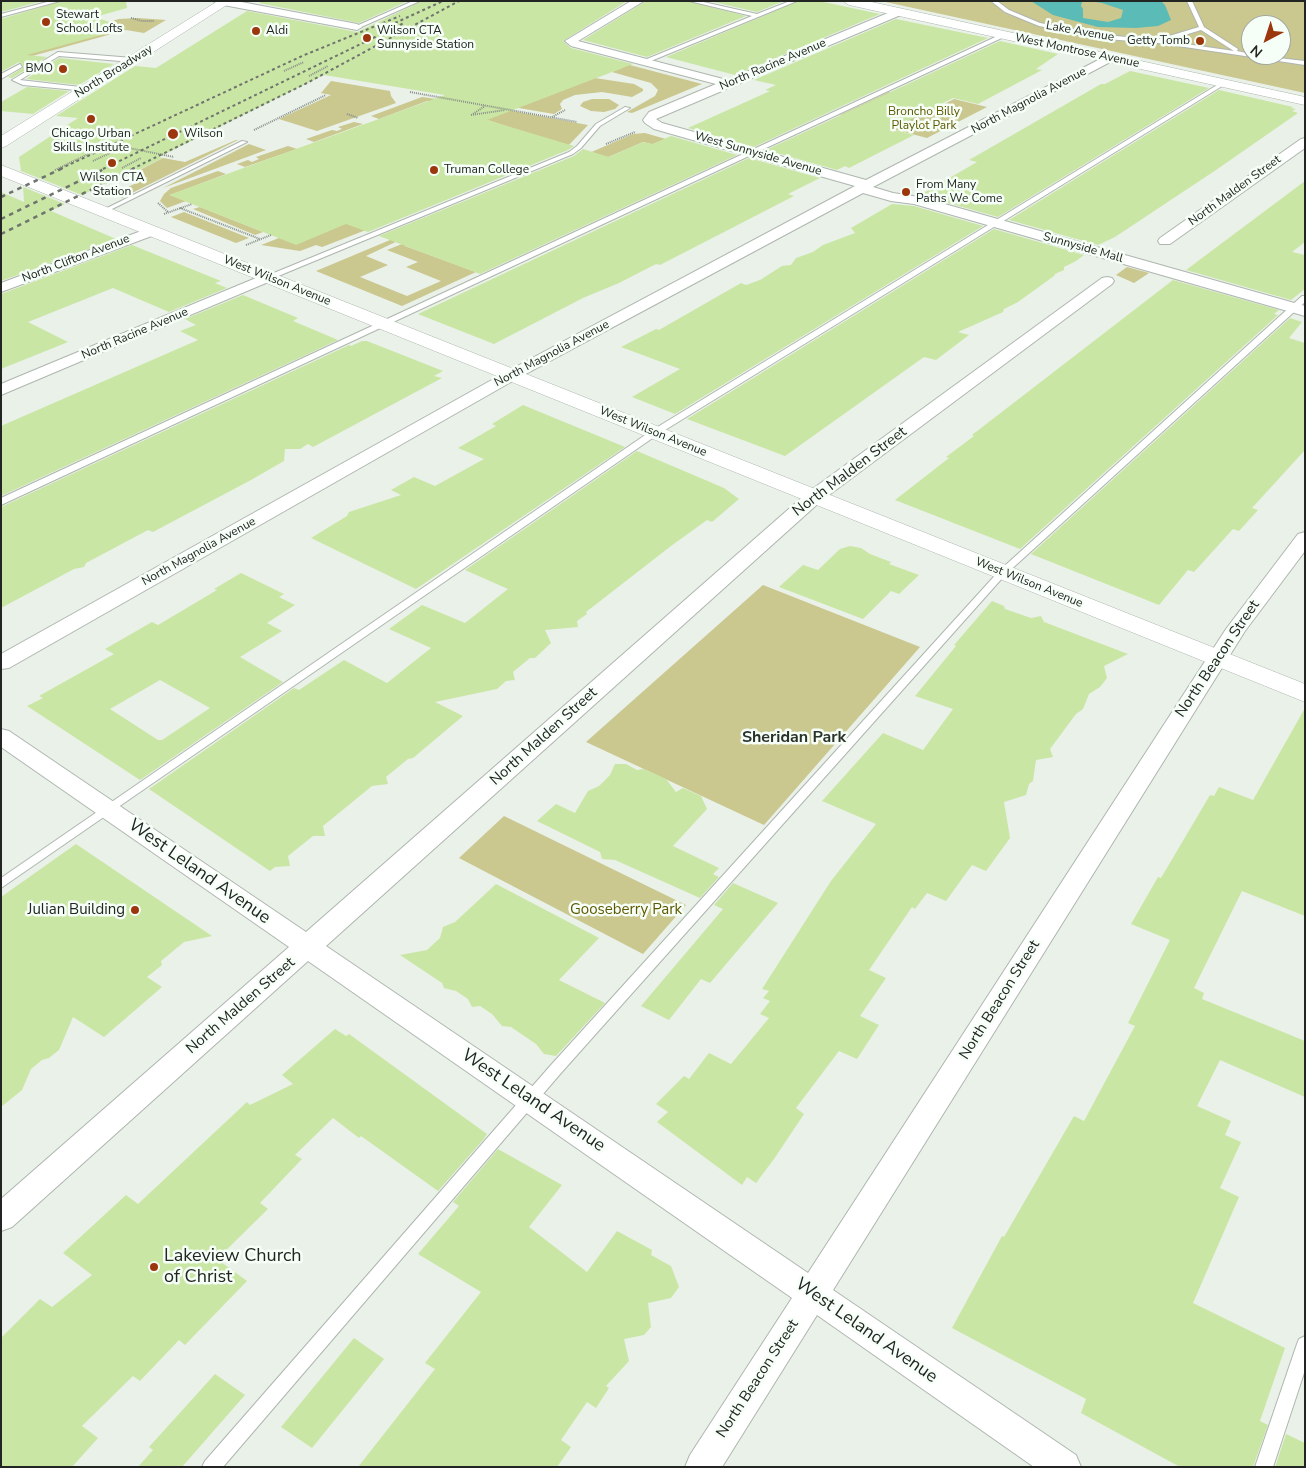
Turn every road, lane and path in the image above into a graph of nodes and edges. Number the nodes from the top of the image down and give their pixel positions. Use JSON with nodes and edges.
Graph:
{"nodes":[{"id":1,"x":58,"y":1,"type":"edge"},
{"id":2,"x":418,"y":1,"type":"edge"},
{"id":3,"x":639,"y":1,"type":"edge"},
{"id":4,"x":691,"y":1,"type":"edge"},
{"id":5,"x":795,"y":1,"type":"edge"},
{"id":6,"x":849,"y":1,"type":"edge"},
{"id":7,"x":993,"y":1,"type":"edge"},
{"id":8,"x":1189,"y":1,"type":"edge"},
{"id":9,"x":223,"y":2,"type":"edge"},
{"id":10,"x":899,"y":12,"type":"junction"},
{"id":11,"x":1,"y":16,"type":"edge"},
{"id":12,"x":757,"y":16,"type":"junction"},
{"id":13,"x":131,"y":18,"type":"dead end"},
{"id":14,"x":158,"y":20,"type":"dead end"},
{"id":15,"x":357,"y":27,"type":"joint"},
{"id":16,"x":1202,"y":28,"type":"junction"},
{"id":17,"x":1004,"y":35,"type":"junction"},
{"id":18,"x":1156,"y":42,"type":"junction"},
{"id":19,"x":1241,"y":54,"type":"joint"},
{"id":20,"x":1110,"y":58,"type":"junction"},
{"id":21,"x":133,"y":60,"type":"junction"},
{"id":22,"x":1291,"y":61,"type":"edge"},
{"id":23,"x":304,"y":62,"type":"dead end"},
{"id":24,"x":644,"y":62,"type":"junction"},
{"id":25,"x":1305,"y":63,"type":"edge"},
{"id":26,"x":328,"y":66,"type":"dead end"},
{"id":27,"x":1,"y":71,"type":"edge"},
{"id":28,"x":284,"y":71,"type":"dead end"},
{"id":29,"x":309,"y":76,"type":"dead end"},
{"id":30,"x":1,"y":77,"type":"edge"},
{"id":31,"x":1224,"y":83,"type":"junction"},
{"id":32,"x":729,"y":84,"type":"junction"},
{"id":33,"x":87,"y":89,"type":"junction"},
{"id":34,"x":410,"y":92,"type":"dead end"},
{"id":35,"x":326,"y":96,"type":"dead end"},
{"id":36,"x":1305,"y":101,"type":"edge"},
{"id":37,"x":485,"y":106,"type":"junction"},
{"id":38,"x":627,"y":108,"type":"dead end"},
{"id":39,"x":506,"y":110,"type":"junction"},
{"id":40,"x":565,"y":110,"type":"dead end"},
{"id":41,"x":347,"y":114,"type":"dead end"},
{"id":42,"x":358,"y":118,"type":"dead end"},
{"id":43,"x":551,"y":118,"type":"junction"},
{"id":44,"x":649,"y":120,"type":"joint"},
{"id":45,"x":580,"y":122,"type":"dead end"},
{"id":46,"x":636,"y":131,"type":"dead end"},
{"id":47,"x":249,"y":132,"type":"dead end"},
{"id":48,"x":244,"y":142,"type":"dead end"},
{"id":49,"x":1305,"y":142,"type":"edge"},
{"id":50,"x":1,"y":143,"type":"edge"},
{"id":51,"x":600,"y":147,"type":"dead end"},
{"id":52,"x":112,"y":152,"type":"dead end"},
{"id":53,"x":752,"y":152,"type":"junction"},
{"id":54,"x":141,"y":158,"type":"dead end"},
{"id":55,"x":176,"y":158,"type":"dead end"},
{"id":56,"x":93,"y":161,"type":"dead end"},
{"id":57,"x":122,"y":168,"type":"dead end"},
{"id":58,"x":1,"y":170,"type":"edge"},
{"id":59,"x":48,"y":173,"type":"dead end"},
{"id":60,"x":864,"y":187,"type":"junction"},
{"id":61,"x":192,"y":204,"type":"dead end"},
{"id":62,"x":180,"y":208,"type":"junction"},
{"id":63,"x":104,"y":211,"type":"junction"},
{"id":64,"x":168,"y":213,"type":"dead end"},
{"id":65,"x":995,"y":223,"type":"junction"},
{"id":66,"x":152,"y":231,"type":"junction"},
{"id":67,"x":271,"y":235,"type":"dead end"},
{"id":68,"x":260,"y":239,"type":"junction"},
{"id":69,"x":1165,"y":241,"type":"dead end"},
{"id":70,"x":246,"y":245,"type":"dead end"},
{"id":71,"x":268,"y":277,"type":"junction"},
{"id":72,"x":1107,"y":281,"type":"dead end"},
{"id":73,"x":1,"y":288,"type":"edge"},
{"id":74,"x":1301,"y":305,"type":"edge"},
{"id":75,"x":384,"y":324,"type":"junction"},
{"id":76,"x":512,"y":375,"type":"junction"},
{"id":77,"x":1,"y":390,"type":"edge"},
{"id":78,"x":654,"y":433,"type":"junction"},
{"id":79,"x":814,"y":497,"type":"junction"},
{"id":80,"x":1,"y":502,"type":"edge"},
{"id":81,"x":1305,"y":538,"type":"edge"},
{"id":82,"x":1002,"y":573,"type":"junction"},
{"id":83,"x":1216,"y":659,"type":"junction"},
{"id":84,"x":1,"y":663,"type":"edge"},
{"id":85,"x":1305,"y":694,"type":"edge"},
{"id":86,"x":1,"y":736,"type":"edge"},
{"id":87,"x":109,"y":810,"type":"junction"},
{"id":88,"x":1,"y":884,"type":"edge"},
{"id":89,"x":308,"y":947,"type":"junction"},
{"id":90,"x":529,"y":1099,"type":"junction"},
{"id":91,"x":1,"y":1218,"type":"edge"},
{"id":92,"x":813,"y":1294,"type":"junction"},
{"id":93,"x":1305,"y":1344,"type":"edge"},
{"id":94,"x":211,"y":1467,"type":"edge"},
{"id":95,"x":702,"y":1467,"type":"edge"},
{"id":96,"x":1064,"y":1467,"type":"edge"},
{"id":97,"x":1264,"y":1467,"type":"edge"}],
"edges":[{"from":1,"to":11,"type":"lane"},
{"from":2,"to":15,"type":"lane"},
{"from":3,"to":24,"type":"street"},
{"from":4,"to":12,"type":"lane"},
{"from":5,"to":12,"type":"lane"},
{"from":6,"to":10,"type":"street","name":"West Montrose Avenue"},
{"from":7,"to":18,"type":"lane","name":"Lake Avenue"},
{"from":8,"to":16,"type":"lane"},
{"from":9,"to":15,"type":"street"},
{"from":9,"to":21,"type":"street","name":"North Broadway"},
{"from":10,"to":17,"type":"street","name":"West Montrose Avenue"},
{"from":10,"to":32,"type":"street","name":"North Racine Avenue"},
{"from":12,"to":24,"type":"lane"},
{"from":13,"to":14,"type":"path"},
{"from":16,"to":18,"type":"lane","name":"Lake Avenue"},
{"from":16,"to":19,"type":"lane"},
{"from":17,"to":20,"type":"street","name":"West Montrose Avenue"},
{"from":17,"to":53,"type":"lane"},
{"from":18,"to":19,"type":"lane"},
{"from":20,"to":31,"type":"street","name":"West Montrose Avenue"},
{"from":20,"to":60,"type":"street","name":"North Magnolia Avenue"},
{"from":21,"to":33,"type":"street","name":"North Broadway"},
{"from":21,"to":33,"type":"lane"},
{"from":22,"to":25,"type":"lane"},
{"from":23,"to":28,"type":"path"},
{"from":24,"to":32,"type":"street"},
{"from":26,"to":29,"type":"path"},
{"from":27,"to":30,"type":"lane"},
{"from":31,"to":36,"type":"street","name":"West Montrose Avenue"},
{"from":31,"to":65,"type":"lane"},
{"from":32,"to":44,"type":"street","name":"North Racine Avenue"},
{"from":33,"to":50,"type":"street","name":"North Broadway"},
{"from":34,"to":37,"type":"path"},
{"from":35,"to":47,"type":"path"},
{"from":37,"to":39,"type":"path"},
{"from":37,"to":39,"type":"path"},
{"from":38,"to":71,"type":"lane"},
{"from":39,"to":43,"type":"path"},
{"from":40,"to":43,"type":"path"},
{"from":41,"to":42,"type":"path"},
{"from":43,"to":45,"type":"path"},
{"from":44,"to":53,"type":"street","name":"West Sunnyside Avenue"},
{"from":46,"to":51,"type":"path"},
{"from":48,"to":63,"type":"lane"},
{"from":49,"to":69,"type":"street","name":"North Malden Street"},
{"from":52,"to":56,"type":"path"},
{"from":53,"to":60,"type":"street","name":"West Sunnyside Avenue"},
{"from":53,"to":75,"type":"lane"},
{"from":54,"to":57,"type":"path"},
{"from":55,"to":59,"type":"path"},
{"from":58,"to":63,"type":"street","name":"West Wilson Avenue"},
{"from":60,"to":65,"type":"street","name":"Sunnyside Mall"},
{"from":60,"to":76,"type":"street","name":"North Magnolia Avenue"},
{"from":61,"to":62,"type":"path"},
{"from":62,"to":64,"type":"path"},
{"from":62,"to":68,"type":"path"},
{"from":63,"to":66,"type":"street","name":"West Wilson Avenue"},
{"from":65,"to":74,"type":"street","name":"Sunnyside Mall"},
{"from":65,"to":78,"type":"lane"},
{"from":66,"to":71,"type":"street","name":"West Wilson Avenue"},
{"from":66,"to":73,"type":"street","name":"North Clifton Avenue"},
{"from":67,"to":68,"type":"path"},
{"from":68,"to":70,"type":"path"},
{"from":71,"to":75,"type":"street","name":"West Wilson Avenue"},
{"from":71,"to":77,"type":"street","name":"North Racine Avenue"},
{"from":72,"to":79,"type":"street","name":"North Malden Street"},
{"from":74,"to":82,"type":"lane"},
{"from":75,"to":76,"type":"street","name":"West Wilson Avenue"},
{"from":75,"to":80,"type":"lane"},
{"from":76,"to":78,"type":"street","name":"West Wilson Avenue"},
{"from":76,"to":84,"type":"street","name":"North Magnolia Avenue"},
{"from":78,"to":79,"type":"street","name":"West Wilson Avenue"},
{"from":78,"to":87,"type":"lane"},
{"from":79,"to":82,"type":"street","name":"West Wilson Avenue"},
{"from":79,"to":89,"type":"street","name":"North Malden Street"},
{"from":81,"to":83,"type":"street","name":"North Beacon Street"},
{"from":82,"to":83,"type":"street","name":"West Wilson Avenue"},
{"from":82,"to":90,"type":"lane"},
{"from":83,"to":85,"type":"street","name":"West Wilson Avenue"},
{"from":83,"to":92,"type":"street","name":"North Beacon Street"},
{"from":86,"to":87,"type":"street","name":"West Leland Avenue"},
{"from":87,"to":88,"type":"lane"},
{"from":87,"to":89,"type":"street","name":"West Leland Avenue"},
{"from":89,"to":90,"type":"street","name":"West Leland Avenue"},
{"from":89,"to":91,"type":"street","name":"North Malden Street"},
{"from":90,"to":92,"type":"street","name":"West Leland Avenue"},
{"from":90,"to":94,"type":"lane"},
{"from":92,"to":95,"type":"street","name":"North Beacon Street"},
{"from":92,"to":96,"type":"street","name":"West Leland Avenue"},
{"from":93,"to":97,"type":"lane"}]}
